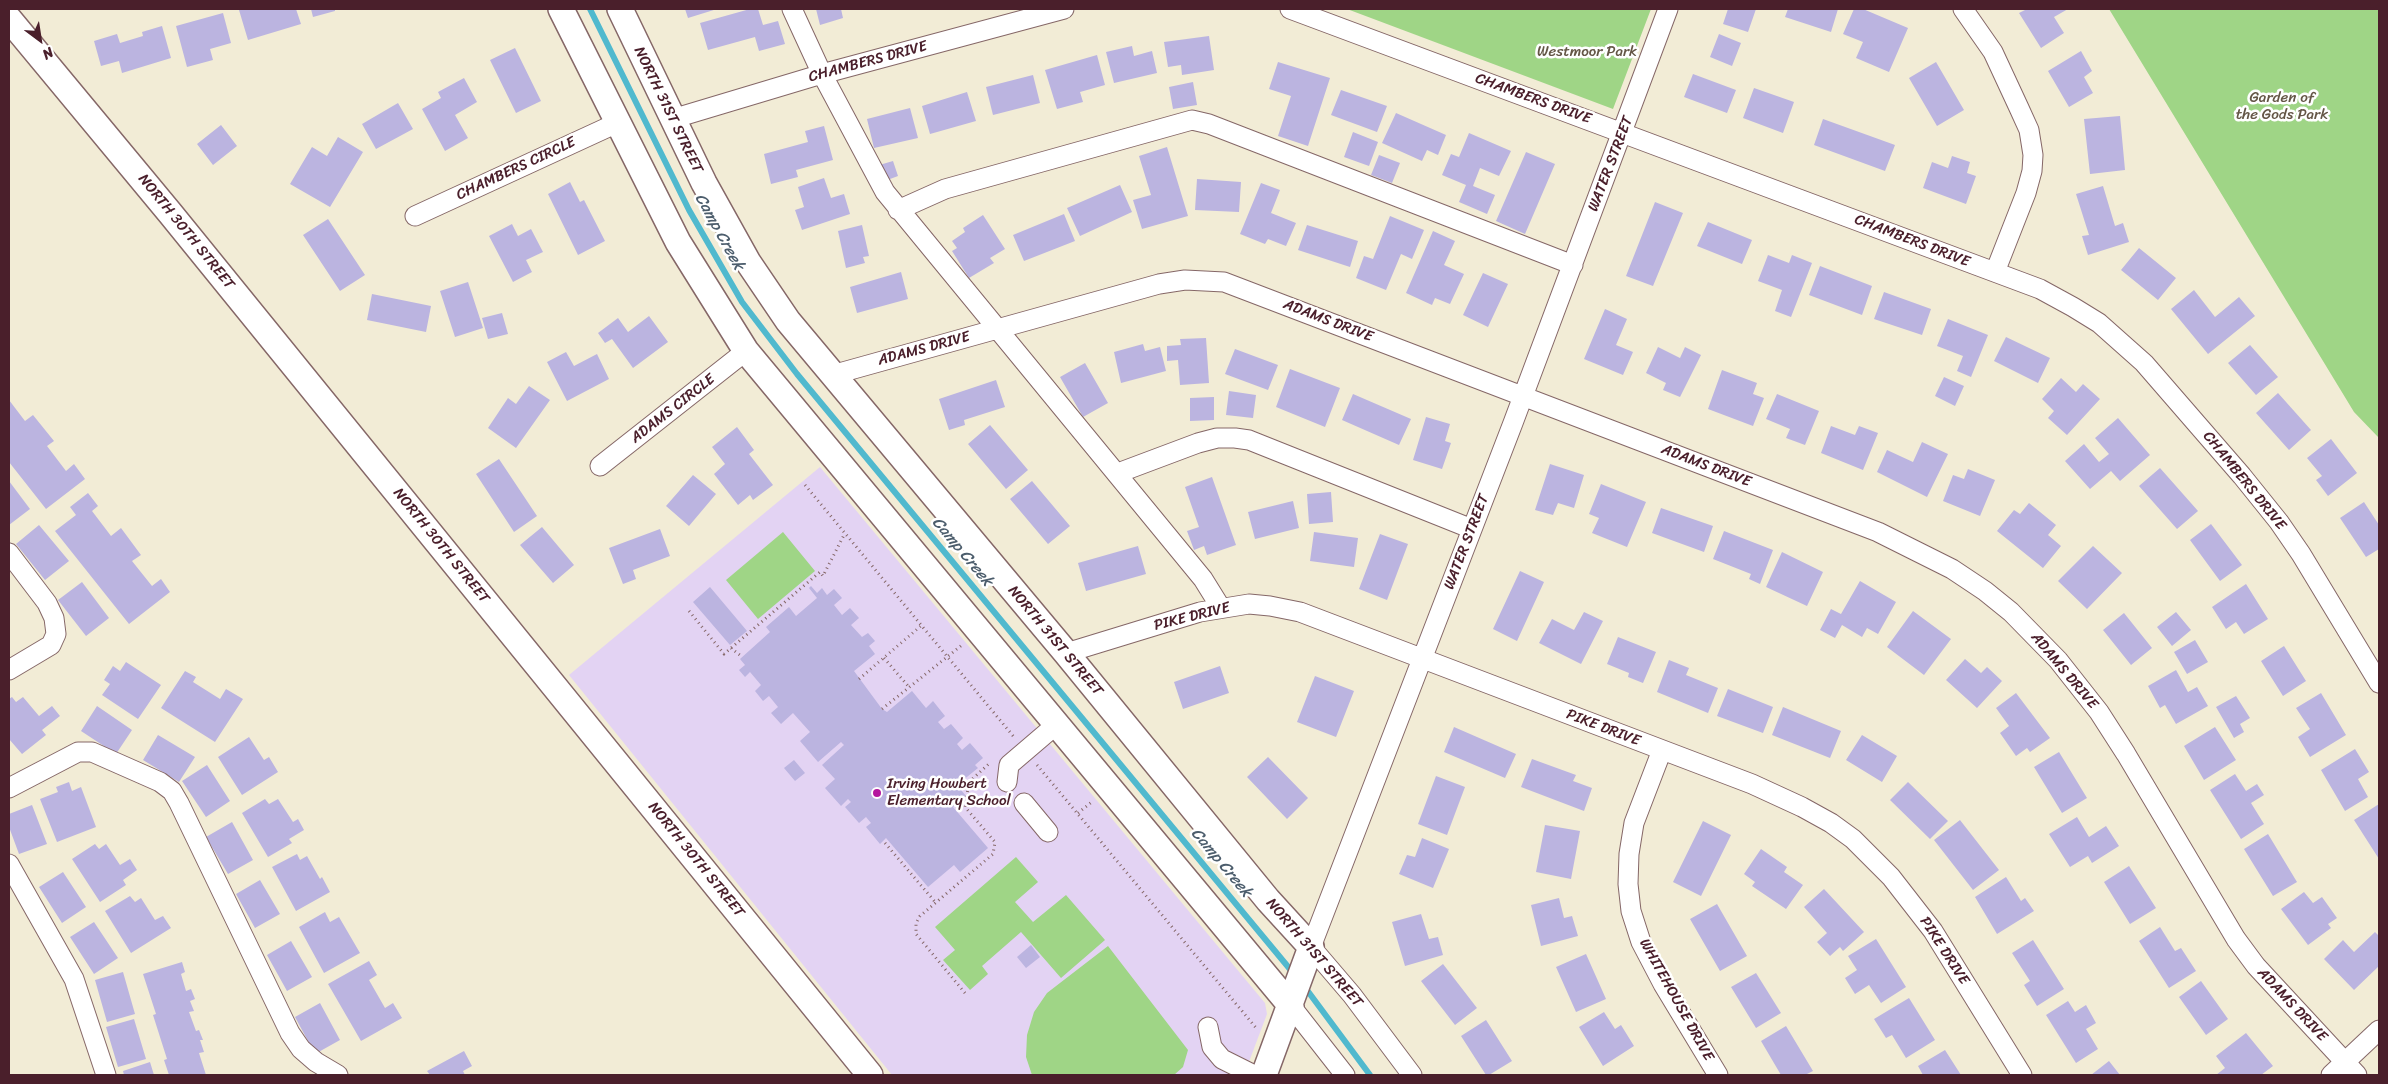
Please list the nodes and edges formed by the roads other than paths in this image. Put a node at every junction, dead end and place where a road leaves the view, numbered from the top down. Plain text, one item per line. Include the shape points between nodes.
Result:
1 (561, 9) edge
2 (620, 9) edge
3 (792, 9) edge
4 (1064, 9) edge
5 (1290, 9) edge
6 (1668, 9) edge
7 (1963, 9) edge
8 (9, 19) edge
9 (822, 74) junction
10 (672, 118) junction
11 (617, 122) junction
12 (1623, 132) junction
13 (898, 210) junction
14 (415, 216) dead end
15 (1572, 265) junction
16 (1995, 272) junction
17 (996, 329) junction
18 (746, 351) junction
19 (832, 375) junction
20 (1523, 395) junction
21 (600, 466) dead end
22 (1118, 473) junction
23 (1472, 529) junction
24 (9, 553) edge
25 (1221, 608) junction
26 (1066, 653) junction
27 (1422, 659) junction
28 (9, 670) edge
29 (2379, 683) edge
30 (1057, 724) junction
31 (1662, 750) junction
32 (1007, 782) dead end
33 (9, 788) edge
34 (1024, 803) dead end
35 (1048, 832) dead end
36 (9, 864) edge
37 (1311, 948) junction
38 (1290, 1006) junction
39 (1208, 1027) dead end
40 (2379, 1030) edge
41 (2344, 1071) edge
42 (106, 1075) edge
43 (338, 1075) edge
44 (870, 1075) edge
45 (1254, 1075) edge
46 (1264, 1075) edge
47 (1345, 1075) edge
48 (1412, 1075) edge
49 (1718, 1075) edge
50 (2022, 1075) edge

1 - 11 main road
2 - 10 main road, NORTH 31ST STREET
3 - 9 street
4 - 9 street, CHAMBERS DRIVE
5 - 12 street, CHAMBERS DRIVE
6 - 12 street, WATER STREET
7 - 16 street via 1993,52 2029,130 2033,155 2026,193
8 - 44 main road, NORTH 30TH STREET
9 - 10 street, CHAMBERS DRIVE
9 - 13 street via 876,179
10 - 19 main road, NORTH 31ST STREET via 748,262 788,321
11 - 14 street, CHAMBERS CIRCLE
11 - 18 main road via 678,242
12 - 15 street, WATER STREET
12 - 16 street, CHAMBERS DRIVE
13 - 15 street via 945,189 1192,120 1218,127
13 - 17 street
15 - 20 street, WATER STREET
16 - 29 street, CHAMBERS DRIVE via 2040,289 2073,307 2099,324 2144,363 2279,522
17 - 19 street, ADAMS DRIVE
17 - 20 street, ADAMS DRIVE via 1159,284 1185,280 1224,282
17 - 22 street
18 - 21 street, ADAMS CIRCLE
18 - 30 main road
19 - 26 main road, NORTH 31ST STREET
20 - 23 street, WATER STREET
20 - 41 street, ADAMS DRIVE via 1878,532 1952,569 2011,612 2058,660 2099,712 2236,940
22 - 23 street via 1217,438 1249,440
22 - 25 street via 1203,579
23 - 27 street, WATER STREET
24 - 28 street via 47,603 54,618 56,634 51,645
25 - 26 street, PIKE DRIVE
25 - 27 street, PIKE DRIVE via 1249,604 1300,612
26 - 37 main road, NORTH 31ST STREET
27 - 31 street, PIKE DRIVE
27 - 37 street, WATER STREET
30 - 32 street via 1009,765
30 - 38 main road
31 - 49 street, WHITEHOUSE DRIVE via 1634,822 1629,854 1631,910 1641,942 1663,984
31 - 50 street, PIKE DRIVE via 1794,803 1853,839 1891,877 1933,931
33 - 43 street via 78,752 92,752 160,782 172,791 290,1033 301,1049
34 - 35 street
36 - 42 street via 74,979
37 - 38 main road, WATER STREET
37 - 48 street, NORTH 31ST STREET via 1352,995
38 - 46 main road, WATER STREET
38 - 47 street
39 - 45 street via 1212,1047 1222,1059
40 - 41 street

